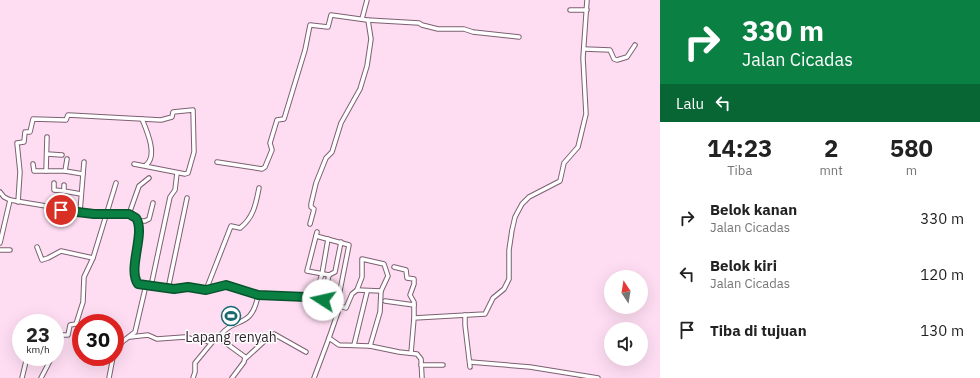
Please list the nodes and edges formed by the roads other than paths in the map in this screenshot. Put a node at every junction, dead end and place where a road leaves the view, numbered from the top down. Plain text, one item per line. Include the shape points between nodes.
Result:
1 (367, 0) edge
2 (587, 0) edge
3 (570, 10) dead end
4 (587, 10) junction
5 (362, 19) junction
6 (368, 20) junction
7 (520, 37) dead end
8 (635, 45) dead end
9 (584, 49) junction
10 (142, 119) junction
11 (47, 137) dead end
12 (46, 154) junction
13 (62, 155) dead end
14 (67, 159) dead end
15 (84, 162) dead end
16 (217, 162) dead end
17 (33, 164) dead end
18 (134, 164) dead end
19 (145, 166) junction
20 (46, 171) junction
21 (65, 171) junction
22 (176, 173) junction
23 (83, 174) junction
24 (149, 178) dead end
25 (54, 183) dead end
26 (116, 183) dead end
27 (64, 185) dead end
28 (259, 188) dead end
29 (64, 191) junction
30 (0, 192) edge
31 (81, 194) junction
32 (187, 198) dead end
33 (10, 200) junction
34 (18, 202) junction
35 (153, 202) dead end
36 (80, 212) junction
37 (129, 214) junction
38 (108, 215) junction
39 (138, 221) junction
40 (310, 224) dead end
41 (328, 239) junction
42 (340, 242) junction
43 (0, 243) edge
44 (37, 246) dead end
45 (0, 250) edge
46 (10, 250) dead end
47 (93, 258) junction
48 (394, 267) dead end
49 (322, 274) junction
50 (329, 275) junction
51 (146, 286) junction
52 (151, 286) junction
53 (168, 289) junction
54 (206, 290) junction
55 (357, 290) junction
56 (381, 291) junction
57 (367, 292) junction
58 (258, 295) junction
59 (314, 298) junction
60 (323, 300) junction
61 (385, 301) dead end
62 (414, 305) junction
63 (337, 306) junction
64 (465, 315) junction
65 (414, 318) junction
66 (64, 335) edge
67 (220, 336) junction
68 (130, 337) junction
69 (329, 338) junction
70 (124, 341) edge
71 (211, 343) junction
72 (354, 345) junction
73 (370, 346) junction
74 (306, 352) dead end
75 (411, 353) junction
76 (246, 358) junction
77 (470, 362) junction
78 (443, 365) dead end
79 (25, 366) edge
80 (47, 366) edge
81 (111, 366) edge
82 (421, 366) junction
83 (470, 367) dead end
84 (22, 378) edge
85 (41, 378) edge
86 (109, 378) edge
87 (193, 378) edge
88 (232, 378) edge
89 (314, 378) edge
90 (422, 378) edge
91 (598, 378) edge

1 - 5 street
2 - 4 street
3 - 4 street
4 - 9 street
5 - 6 street
5 - 16 street via 332,15 328,27 310,25 284,119 277,120 270,143 272,150 265,167 262,169
6 - 7 street via 419,23 438,29 464,29
6 - 40 street via 371,39 367,66 360,90 341,123 332,152 326,158 316,183
8 - 9 street via 627,58 616,60 610,50
9 - 64 street via 586,114 578,147 564,163 560,181 529,197 515,217 509,250 510,268 507,284 493,298 485,314
10 - 19 street via 152,156
10 - 22 street via 164,120 172,117 173,112 193,111 194,154 188,173
10 - 34 street via 69,115 66,120 33,119 30,132 25,132 24,142 17,143 20,172
11 - 12 street
12 - 13 street
12 - 20 street
14 - 21 street
15 - 23 street
17 - 20 street via 33,170
18 - 19 street
19 - 22 street
20 - 21 street
21 - 23 street
22 - 52 street
23 - 31 street
24 - 37 street via 139,186
25 - 29 street via 54,190
26 - 38 street
27 - 29 street
28 - 54 street via 256,205 246,223 240,228 231,226
29 - 31 street
30 - 33 street
31 - 36 street
32 - 53 street
33 - 34 street
33 - 43 street
34 - 36 street
35 - 39 street via 149,219
36 - 38 street
37 - 38 street
37 - 39 street
38 - 47 street
39 - 51 street via 136,280 138,284
41 - 42 street
41 - 49 street
41 - 49 street via 317,234 306,271
42 - 50 street via 336,272
42 - 63 street via 349,244 349,247
44 - 47 street via 42,260 61,251
45 - 46 street
47 - 66 street via 84,277 83,302 76,324 70,325 68,335
48 - 62 street via 406,270 407,278 414,279 410,295
49 - 50 street
49 - 59 street
50 - 60 street
51 - 52 street
51 - 68 street via 135,332
52 - 53 street
53 - 54 street via 188,287
54 - 58 street via 226,285
55 - 56 street via 363,273 363,259 383,263 388,276
55 - 57 street
55 - 63 street via 352,294 346,308
56 - 57 street
56 - 73 street via 380,312
57 - 72 street
58 - 59 street
58 - 67 street via 257,305 251,316
59 - 60 street
60 - 63 street
61 - 62 street
62 - 65 street
63 - 69 street via 337,317
64 - 65 street
64 - 77 street
65 - 75 street
67 - 71 street
67 - 76 street
68 - 70 street
68 - 71 street via 185,337 196,340 201,338
69 - 72 street via 339,345
69 - 89 street
71 - 87 street via 195,363
72 - 73 street
73 - 75 street
74 - 76 street via 277,334 272,334
75 - 82 street via 419,355
76 - 88 street
77 - 83 street
77 - 91 street via 530,367
78 - 82 street
79 - 84 street
80 - 85 street
81 - 86 street
82 - 90 street

